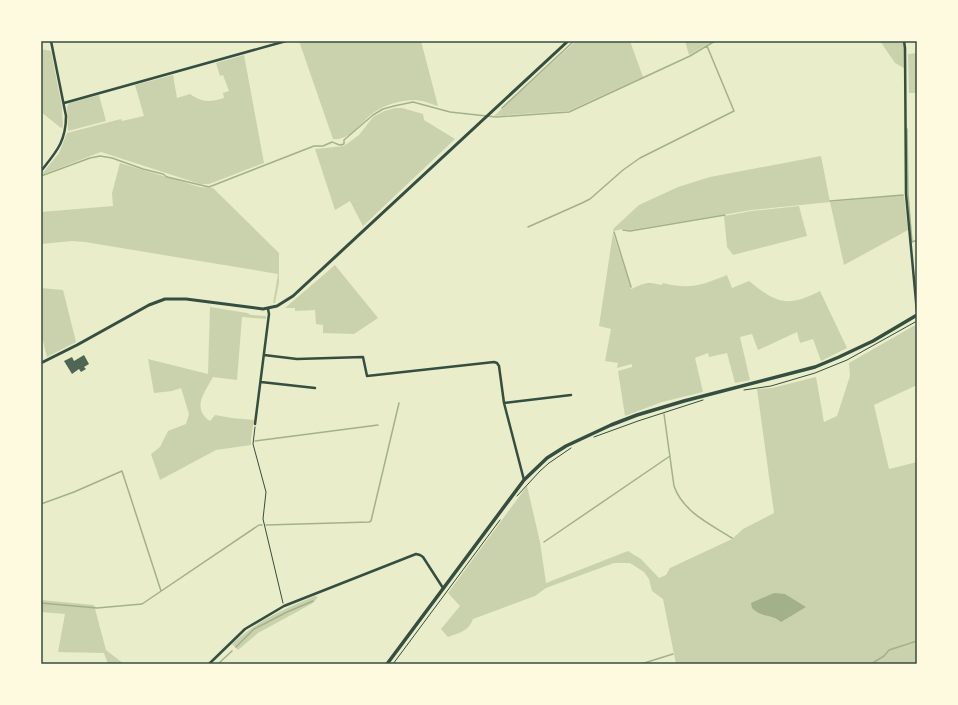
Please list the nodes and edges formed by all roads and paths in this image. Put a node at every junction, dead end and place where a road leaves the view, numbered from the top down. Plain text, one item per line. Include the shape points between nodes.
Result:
1 (51, 41) edge
2 (286, 41) edge
3 (568, 41) edge
4 (904, 41) edge
5 (64, 103) junction
6 (41, 171) edge
7 (268, 309) junction
8 (917, 312) edge
9 (917, 316) edge
10 (917, 321) edge
11 (264, 355) junction
12 (41, 363) edge
13 (261, 382) junction
14 (315, 388) dead end
15 (743, 390) dead end
16 (572, 395) dead end
17 (705, 400) dead end
18 (504, 403) junction
19 (255, 424) joint
20 (594, 437) dead end
21 (572, 448) dead end
22 (524, 480) junction
23 (516, 498) dead end
24 (502, 517) dead end
25 (443, 588) junction
26 (284, 606) junction
27 (209, 664) edge
28 (387, 664) edge
29 (393, 664) edge

1 - 5 street
2 - 5 street
3 - 7 street via 293,296
4 - 8 street via 906,194
5 - 6 street via 66,128 63,138 58,150
7 - 11 street
7 - 12 street via 186,299 165,299 144,307
9 - 22 main road via 872,341 815,367 684,400 611,425 547,458
10 - 15 path via 847,360 815,373 771,386
11 - 13 street
11 - 18 street via 297,359 363,358 367,376 494,362 499,366
13 - 14 street
13 - 19 street
16 - 18 street
17 - 20 path
18 - 22 street
19 - 26 path via 253,444 266,492 263,519
21 - 23 path via 540,471
22 - 25 main road
24 - 29 path
25 - 26 street via 423,557 416,554
25 - 28 main road
26 - 27 street via 245,629

